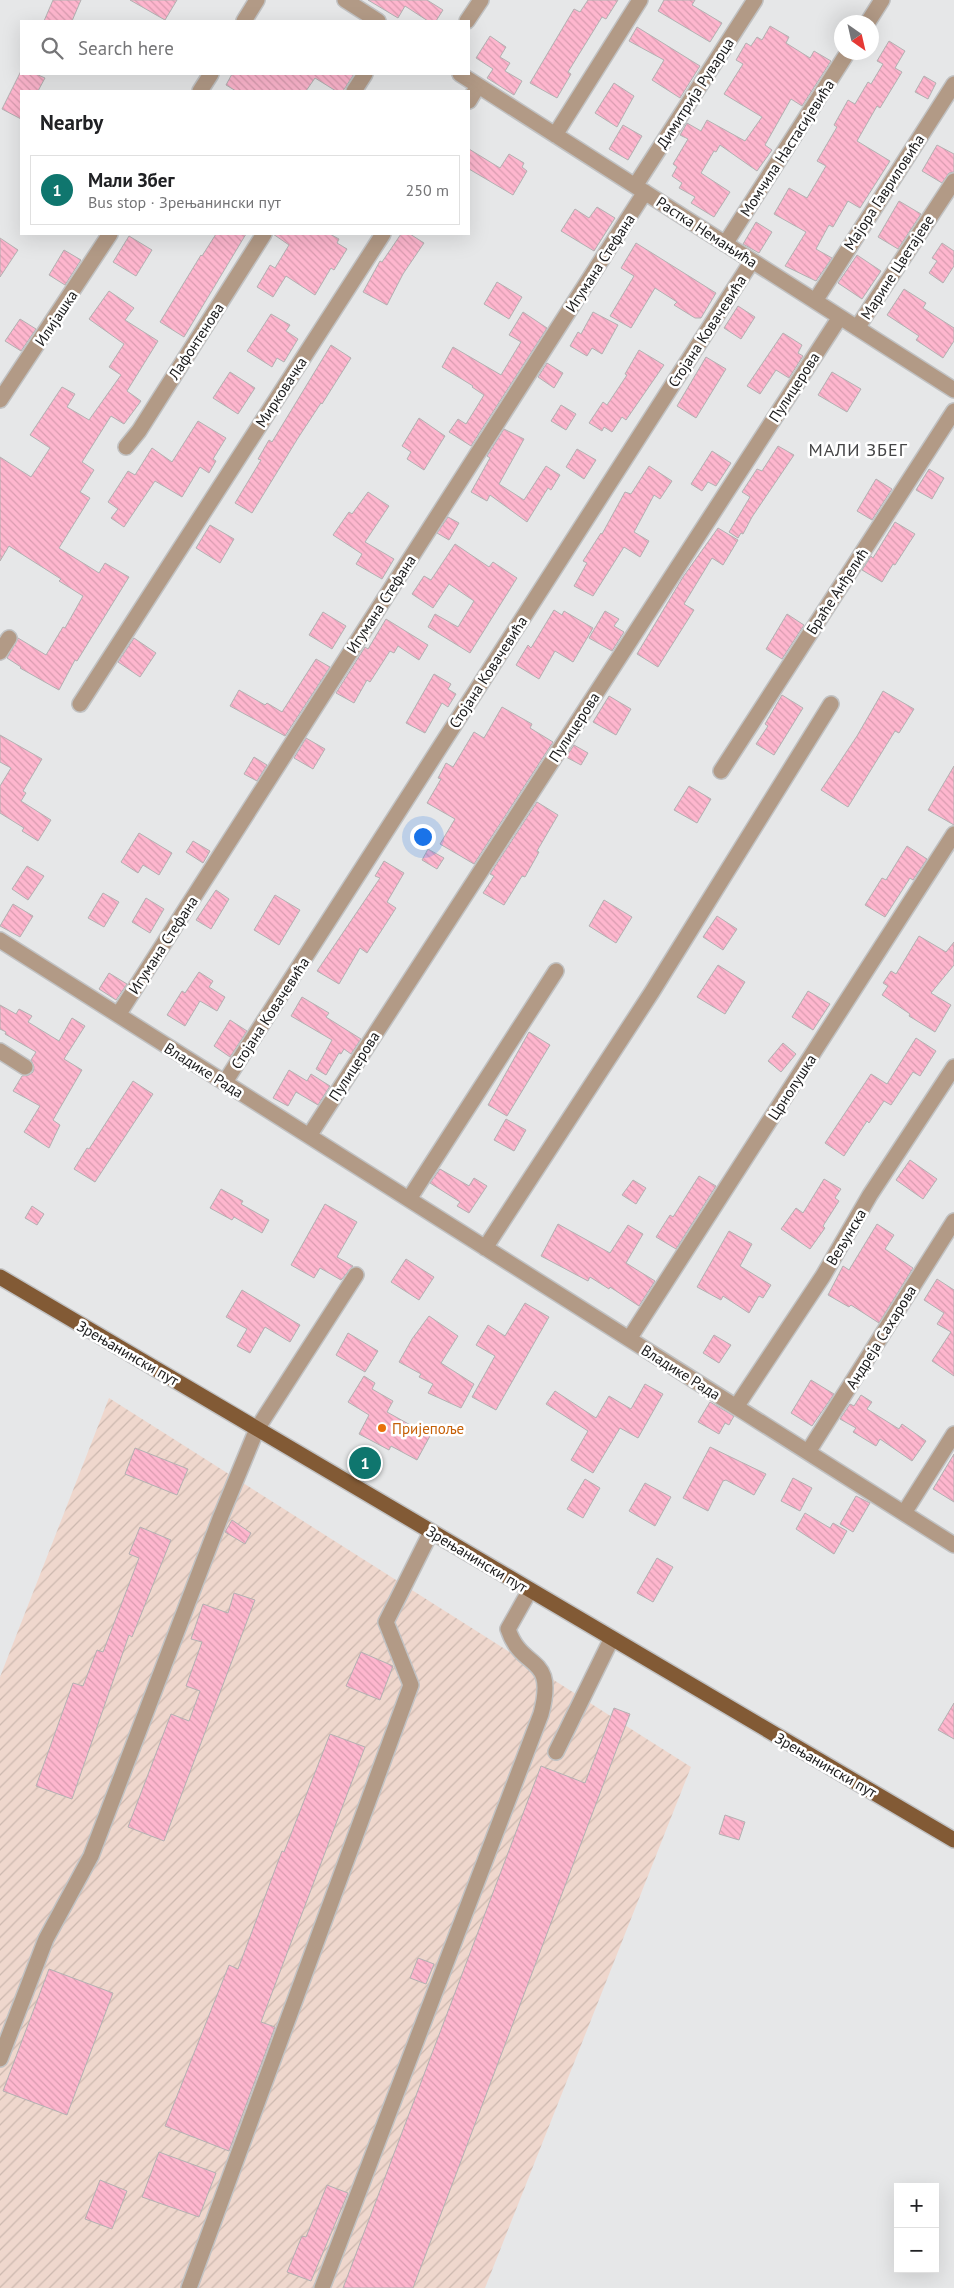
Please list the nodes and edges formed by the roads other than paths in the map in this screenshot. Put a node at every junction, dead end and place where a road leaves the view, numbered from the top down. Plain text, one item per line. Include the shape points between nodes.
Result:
1 (257, 0) edge
2 (344, 0) edge
3 (481, 0) edge
4 (640, 0) edge
5 (755, 0) edge
6 (882, 0) edge
7 (872, 15) edge
8 (245, 20) edge
9 (376, 20) edge
10 (468, 20) edge
11 (843, 60) edge
12 (210, 75) edge
13 (364, 75) edge
14 (462, 75) edge
15 (954, 84) edge
16 (478, 86) junction
17 (201, 90) edge
18 (355, 90) edge
19 (470, 99) edge
20 (555, 135) junction
21 (954, 180) edge
22 (640, 189) junction
23 (109, 235) edge
24 (263, 235) edge
25 (382, 235) edge
26 (726, 244) junction
27 (752, 261) junction
28 (815, 301) junction
29 (840, 317) junction
30 (857, 328) junction
31 (954, 390) edge
32 (0, 400) edge
33 (954, 411) edge
34 (126, 446) dead end
35 (9, 638) dead end
36 (0, 652) edge
37 (80, 704) dead end
38 (830, 704) dead end
39 (721, 771) dead end
40 (954, 834) edge
41 (0, 940) edge
42 (556, 971) dead end
43 (118, 1015) junction
44 (0, 1051) edge
45 (25, 1067) dead end
46 (954, 1067) edge
47 (225, 1082) junction
48 (308, 1136) junction
49 (409, 1199) junction
50 (954, 1222) edge
51 (485, 1248) junction
52 (356, 1275) dead end
53 (0, 1277) edge
54 (629, 1339) junction
55 (736, 1407) junction
56 (257, 1429) junction
57 (954, 1434) edge
58 (808, 1452) junction
59 (904, 1513) junction
60 (431, 1532) junction
61 (954, 1545) edge
62 (530, 1590) junction
63 (611, 1640) junction
64 (556, 1752) dead end
65 (954, 1840) edge
66 (0, 2060) edge
67 (189, 2288) edge
68 (322, 2288) edge

1 - 8 street
2 - 9 street
3 - 10 street
4 - 20 street
5 - 22 street, Димитрија Руварца
6 - 7 street
11 - 26 street, Момчила Настасијевића
12 - 17 street
13 - 18 street
14 - 16 street, Растка Немањића
15 - 28 street, Мајора Гавриловића
16 - 19 street
16 - 20 street, Растка Немањића
20 - 22 street, Растка Немањића
21 - 30 street, Марине Цветајеве
22 - 26 street, Растка Немањића
22 - 43 street, Игумана Стефана
23 - 32 street, Илијашка
24 - 34 street, Лафонтенова via 139,431
25 - 37 street, Мирковачка
26 - 27 street, Растка Немањића
27 - 28 street, Растка Немањића
27 - 47 street, Стојана Ковачевића
28 - 29 street, Растка Немањића
29 - 30 street, Растка Немањића
29 - 48 street, Пулицерова
30 - 31 street, Растка Немањића
33 - 39 street, Браће Анђелић
35 - 36 street
38 - 51 street via 652,992
40 - 54 street, Црнолушка
41 - 43 street, Владике Рада
42 - 49 street
43 - 47 street, Владике Рада
44 - 45 street
46 - 55 street, Вељунска via 870,1195 823,1276
47 - 48 street, Владике Рада
48 - 49 street, Владике Рада
49 - 51 street, Владике Рада
50 - 58 street, Андреја Сахарова
51 - 54 street, Владике Рада
52 - 56 street
53 - 56 main road, Зрењанински пут
54 - 55 street, Владике Рада
55 - 58 street, Владике Рада
56 - 60 main road, Зрењанински пут
56 - 66 street via 91,1856 46,1939
57 - 59 street
58 - 59 street, Владике Рада
59 - 61 street, Владике Рада
60 - 62 main road, Зрењанински пут
60 - 67 street via 386,1622 411,1685
62 - 63 main road, Зрењанински пут
62 - 68 street via 508,1629 513,1644 545,1676 546,1696 541,1714
63 - 64 street
63 - 65 main road, Зрењанински пут

